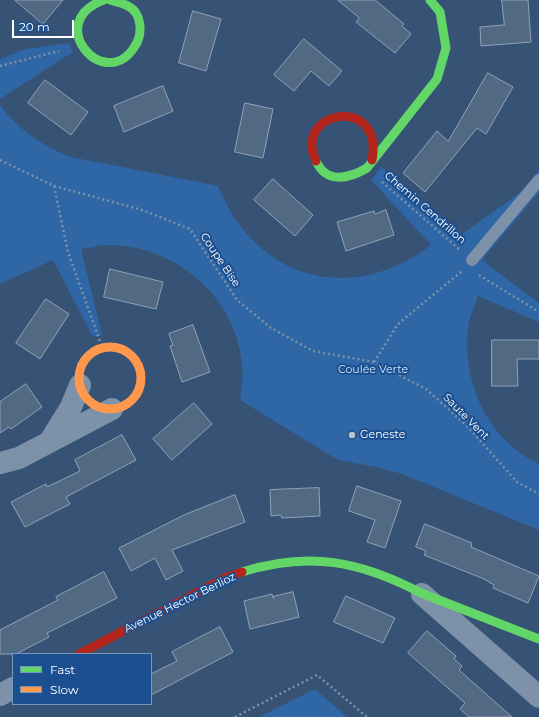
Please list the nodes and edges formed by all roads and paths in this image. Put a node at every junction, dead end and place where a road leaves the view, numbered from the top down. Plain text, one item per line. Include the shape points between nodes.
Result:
1 (104, 0) edge
2 (110, 0) edge
3 (430, 0) edge
4 (81, 46) junction
5 (0, 66) edge
6 (0, 160) edge
7 (372, 160) junction
8 (367, 168) junction
9 (539, 180) edge
10 (54, 186) junction
11 (469, 264) junction
12 (539, 312) edge
13 (102, 347) junction
14 (374, 362) junction
15 (80, 385) junction
16 (112, 409) junction
17 (50, 441) junction
18 (0, 463) edge
19 (539, 494) edge
20 (421, 594) junction
21 (539, 639) edge
22 (81, 653) edge
23 (12, 689) edge
24 (0, 695) edge
25 (539, 697) edge
26 (235, 717) edge
27 (368, 717) edge

1 - 4 street via 96,2 81,16 78,26
2 - 4 street via 126,5 139,21 141,31 134,51 126,58 106,63 87,54
3 - 7 street via 440,12 446,48 437,80
4 - 5 path
6 - 10 path, Coupe Bise
7 - 8 street
7 - 8 street via 375,150 370,130 354,118 333,117 316,130 311,150 314,160 328,176 349,179
8 - 11 path, Chemin Cendrillon
9 - 11 lane
10 - 13 path via 68,252
10 - 14 path, Coupe Bise via 142,210 190,229 237,300 271,328 313,351
11 - 12 path, Chemin Cendrillon
11 - 14 path via 398,324
13 - 15 street via 87,356 79,374
13 - 16 street via 115,346 125,350 139,364 142,374 138,394 123,407
14 - 19 path, Saute Vent via 426,389 468,427 518,482
15 - 16 street via 88,400 95,406
15 - 17 street via 71,408
16 - 17 street
17 - 18 street via 19,458
20 - 21 street, Avenue Hector Berlioz
20 - 22 street, Avenue Hector Berlioz via 404,584 358,566 308,560 268,564 227,577
20 - 25 street, Avenue Hector Berlioz
23 - 24 street
26 - 27 path via 317,675

